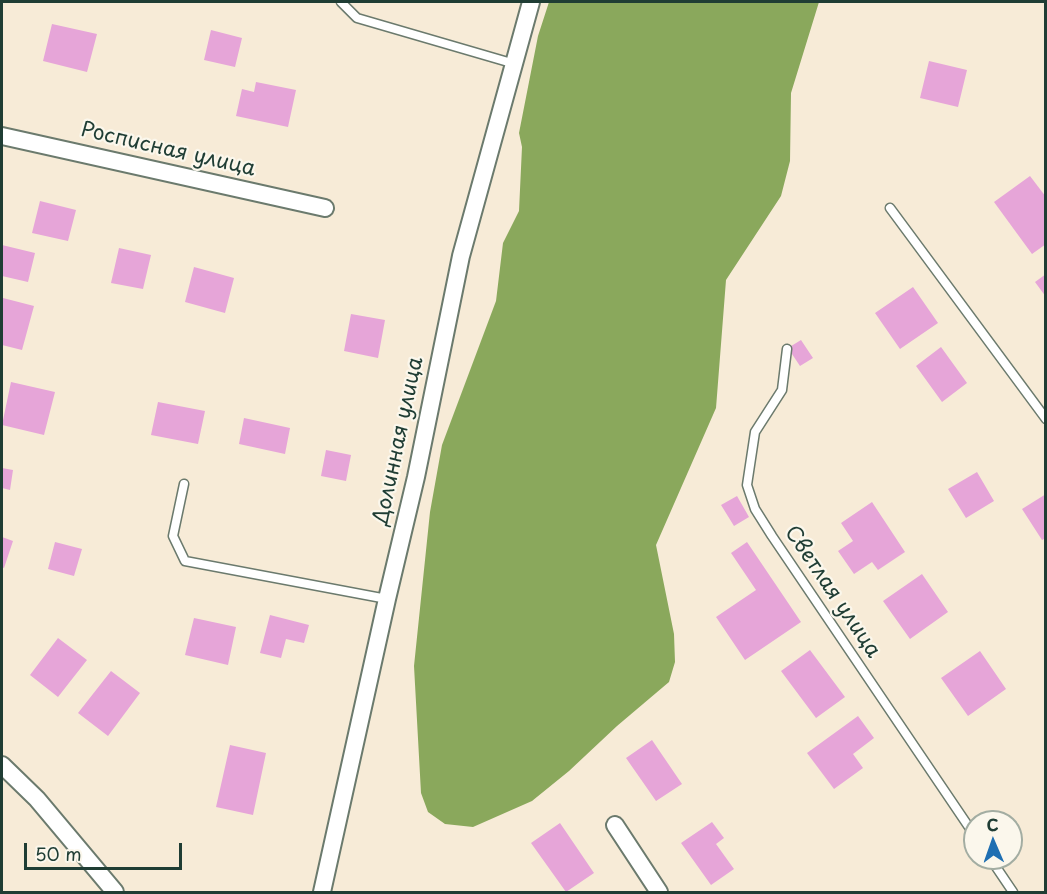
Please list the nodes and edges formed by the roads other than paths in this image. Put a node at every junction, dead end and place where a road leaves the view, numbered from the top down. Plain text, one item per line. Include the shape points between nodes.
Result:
1 (341, 2) edge
2 (531, 2) edge
3 (515, 64) junction
4 (2, 136) edge
5 (325, 208) dead end
6 (890, 208) dead end
7 (787, 349) dead end
8 (1046, 419) edge
9 (184, 484) dead end
10 (387, 599) junction
11 (2, 765) edge
12 (963, 818) edge
13 (615, 825) dead end
14 (998, 870) edge
15 (115, 892) edge
16 (322, 892) edge
17 (659, 892) edge
18 (1013, 892) edge

1 - 3 lane via 357,18
2 - 3 street, Долинная улица
3 - 10 street, Долинная улица via 461,256
4 - 5 street, Росписная улица
6 - 8 lane
7 - 12 lane, Светлая улица via 782,390 752,442 747,485 755,509
9 - 10 lane via 173,536 185,561
10 - 16 street, Долинная улица
11 - 15 street via 38,800
13 - 17 street
14 - 18 lane

